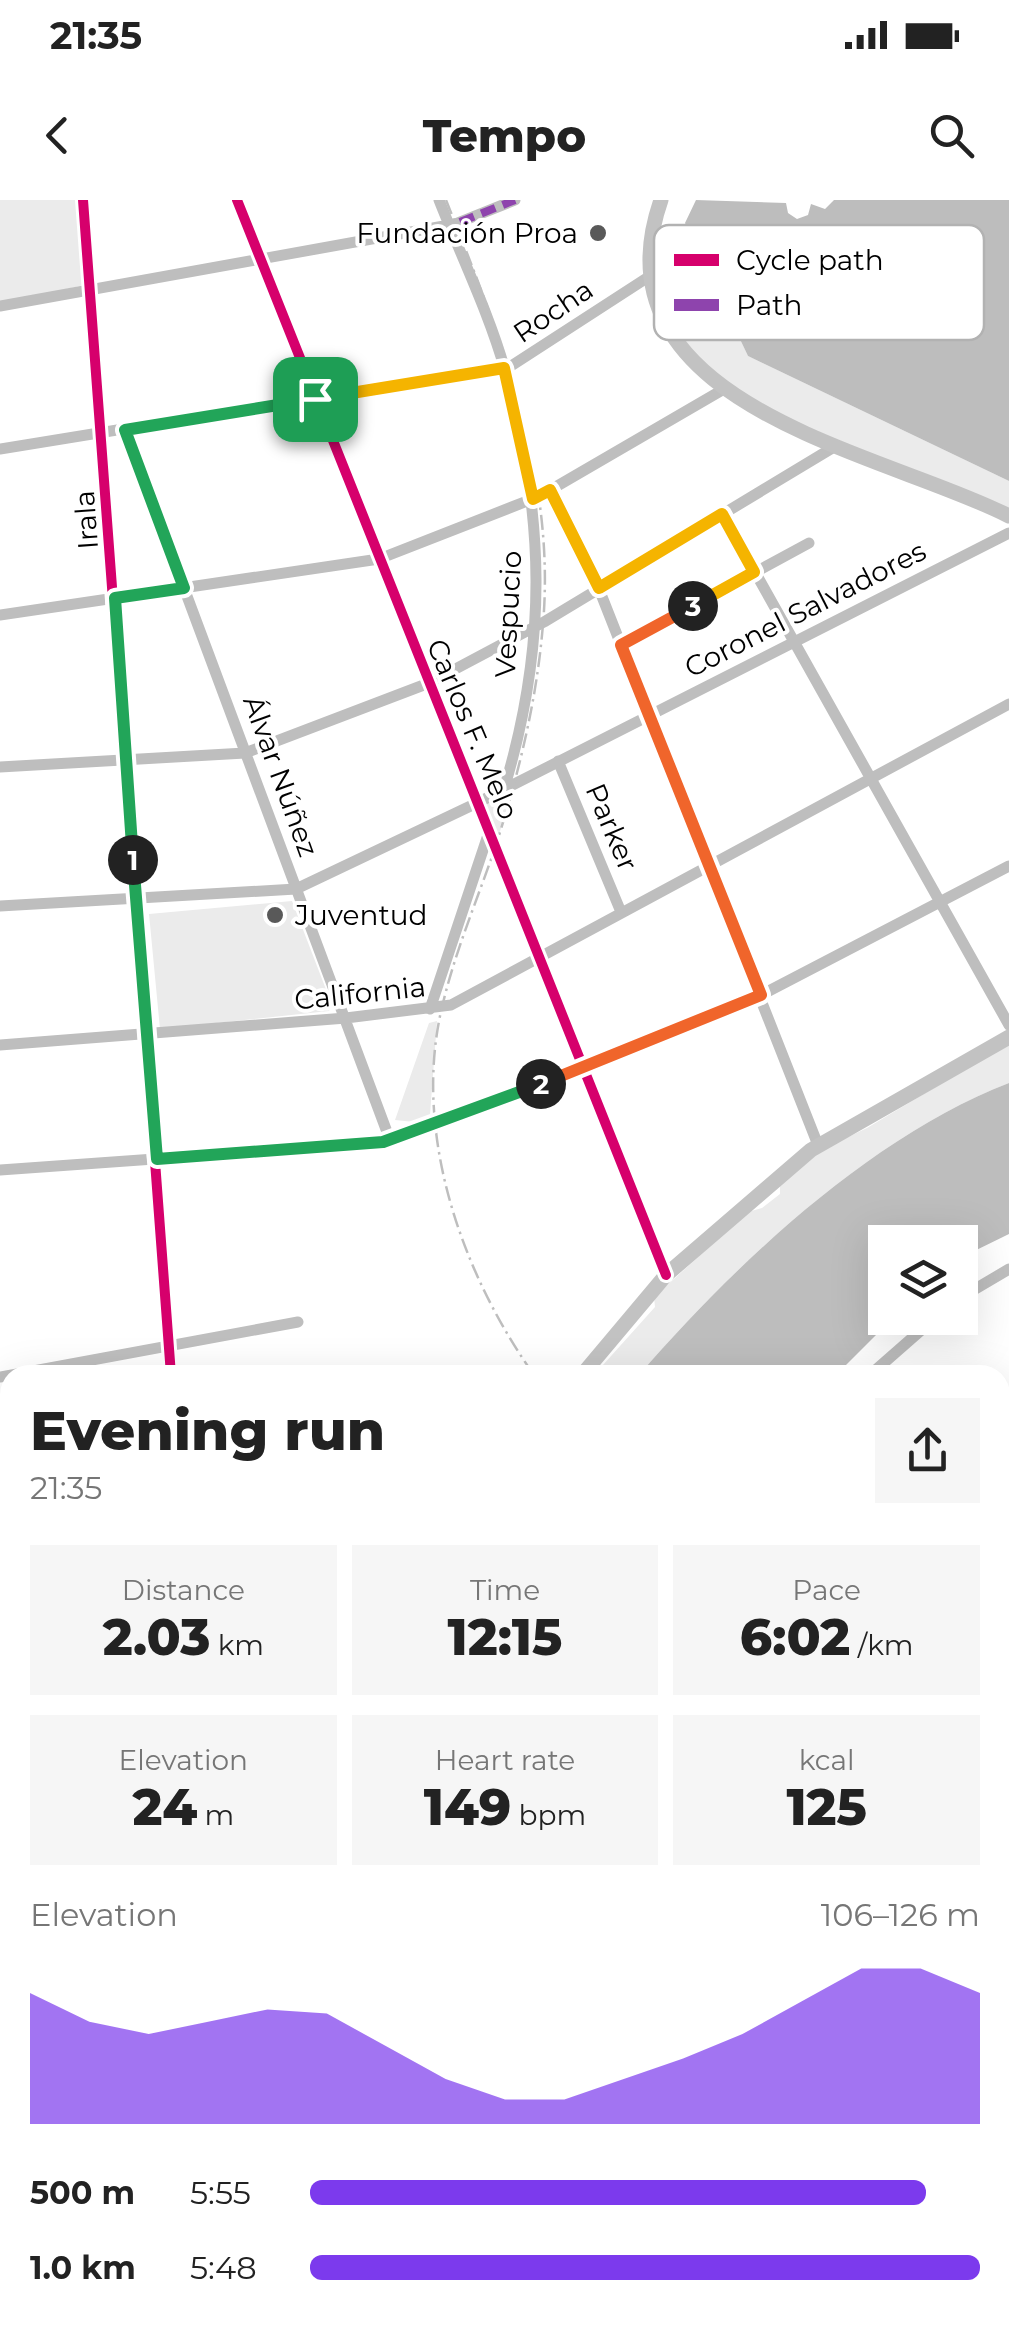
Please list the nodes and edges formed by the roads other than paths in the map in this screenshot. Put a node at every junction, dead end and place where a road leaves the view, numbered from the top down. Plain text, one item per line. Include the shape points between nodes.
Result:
1 (83, 200) edge
2 (237, 200) edge
3 (439, 200) edge
4 (515, 200) edge
5 (661, 200) edge
6 (455, 224) junction
7 (259, 258) junction
8 (653, 274) joint
9 (91, 289) junction
10 (0, 306) edge
11 (679, 340) edge
12 (504, 368) junction
13 (724, 389) junction
14 (315, 399) junction
15 (125, 430) junction
16 (102, 433) junction
17 (834, 447) junction
18 (0, 449) edge
19 (550, 490) junction
20 (533, 499) junction
21 (722, 514) junction
22 (1009, 516) edge
23 (1009, 532) edge
24 (809, 543) dead end
25 (379, 559) junction
26 (754, 572) junction
27 (184, 588) junction
28 (599, 588) junction
29 (115, 598) junction
30 (0, 615) edge
31 (538, 625) junction
32 (795, 643) junction
33 (621, 645) junction
34 (429, 683) junction
35 (1009, 704) edge
36 (650, 715) junction
37 (245, 752) junction
38 (558, 761) junction
39 (126, 762) junction
40 (0, 768) edge
41 (870, 779) junction
42 (504, 789) junction
43 (479, 802) junction
44 (490, 829) junction
45 (709, 865) junction
46 (1009, 866) edge
47 (296, 889) junction
48 (136, 900) junction
49 (939, 902) junction
50 (0, 906) edge
51 (621, 912) junction
52 (540, 956) junction
53 (761, 995) junction
54 (430, 1009) junction
55 (346, 1018) junction
56 (1009, 1025) edge
57 (147, 1034) junction
58 (1009, 1038) edge
59 (0, 1045) edge
60 (584, 1067) junction
61 (390, 1140) junction
62 (818, 1146) junction
63 (157, 1159) junction
64 (0, 1170) edge
65 (1009, 1269) edge
66 (666, 1276) junction
67 (978, 1287) edge
68 (298, 1322) dead end
69 (916, 1335) edge
70 (169, 1344) junction
71 (61, 1365) edge
72 (170, 1365) edge
73 (590, 1365) edge
74 (881, 1365) edge

1 - 9 street, Irala
2 - 7 street, Carlos F. Melo
3 - 6 street, Vespucio
4 - 6 street
5 - 8 main road via 653,226
6 - 7 street
6 - 12 street, Vespucio
7 - 9 street
7 - 14 street, Carlos F. Melo
8 - 12 street, Rocha
9 - 10 street
9 - 16 street, Irala
11 - 13 main road
12 - 14 street, Rocha
12 - 20 street, Vespucio
13 - 17 main road
13 - 19 street
14 - 15 street, Rocha
14 - 25 street, Carlos F. Melo
15 - 16 street, Rocha
15 - 27 street, Álvar Núñez
16 - 18 street, Rocha
16 - 29 street, Irala
17 - 21 street
17 - 22 main road
19 - 20 street
19 - 28 street
20 - 25 street
20 - 31 street, Vespucio
21 - 26 street
21 - 28 street
23 - 32 street, Coronel Salvadores
24 - 26 street
25 - 27 street
25 - 34 street, Carlos F. Melo
26 - 32 street
26 - 33 street
27 - 29 street
27 - 37 street, Álvar Núñez
28 - 31 street
28 - 33 street
29 - 30 street
29 - 39 street, Irala
31 - 34 street
31 - 42 street, Vespucio via 528,698
32 - 36 street, Coronel Salvadores
32 - 41 street
33 - 36 street
34 - 37 street
34 - 43 street, Carlos F. Melo
35 - 41 street, California
36 - 38 street, Coronel Salvadores
36 - 45 street
37 - 39 street
37 - 47 street, Álvar Núñez
38 - 42 street, Coronel Salvadores
38 - 51 street, Parker
39 - 40 street
39 - 48 street, Irala
41 - 45 street, California
41 - 49 street
42 - 43 street, Coronel Salvadores
43 - 44 street, Carlos F. Melo
43 - 47 street, Coronel Salvadores
44 - 52 street, Carlos F. Melo
44 - 54 street
45 - 51 street, California
45 - 53 street
46 - 49 street
47 - 48 street, Coronel Salvadores
47 - 55 street, Álvar Núñez
48 - 50 street, Coronel Salvadores
48 - 57 street, Irala
49 - 53 street
49 - 56 street
51 - 52 street, California
52 - 54 street, California via 459,1002
52 - 60 street, Carlos F. Melo
53 - 60 street
53 - 62 street
54 - 55 street, California
55 - 57 street, California
55 - 61 street, Álvar Núñez
57 - 59 street, California
57 - 63 street, Irala
58 - 62 main road
60 - 61 street
60 - 66 street, Carlos F. Melo
61 - 63 street
62 - 66 main road
63 - 64 street
63 - 70 street, Irala
65 - 67 street
66 - 73 main road
68 - 70 street
69 - 74 street
70 - 71 street
70 - 72 street, Irala

